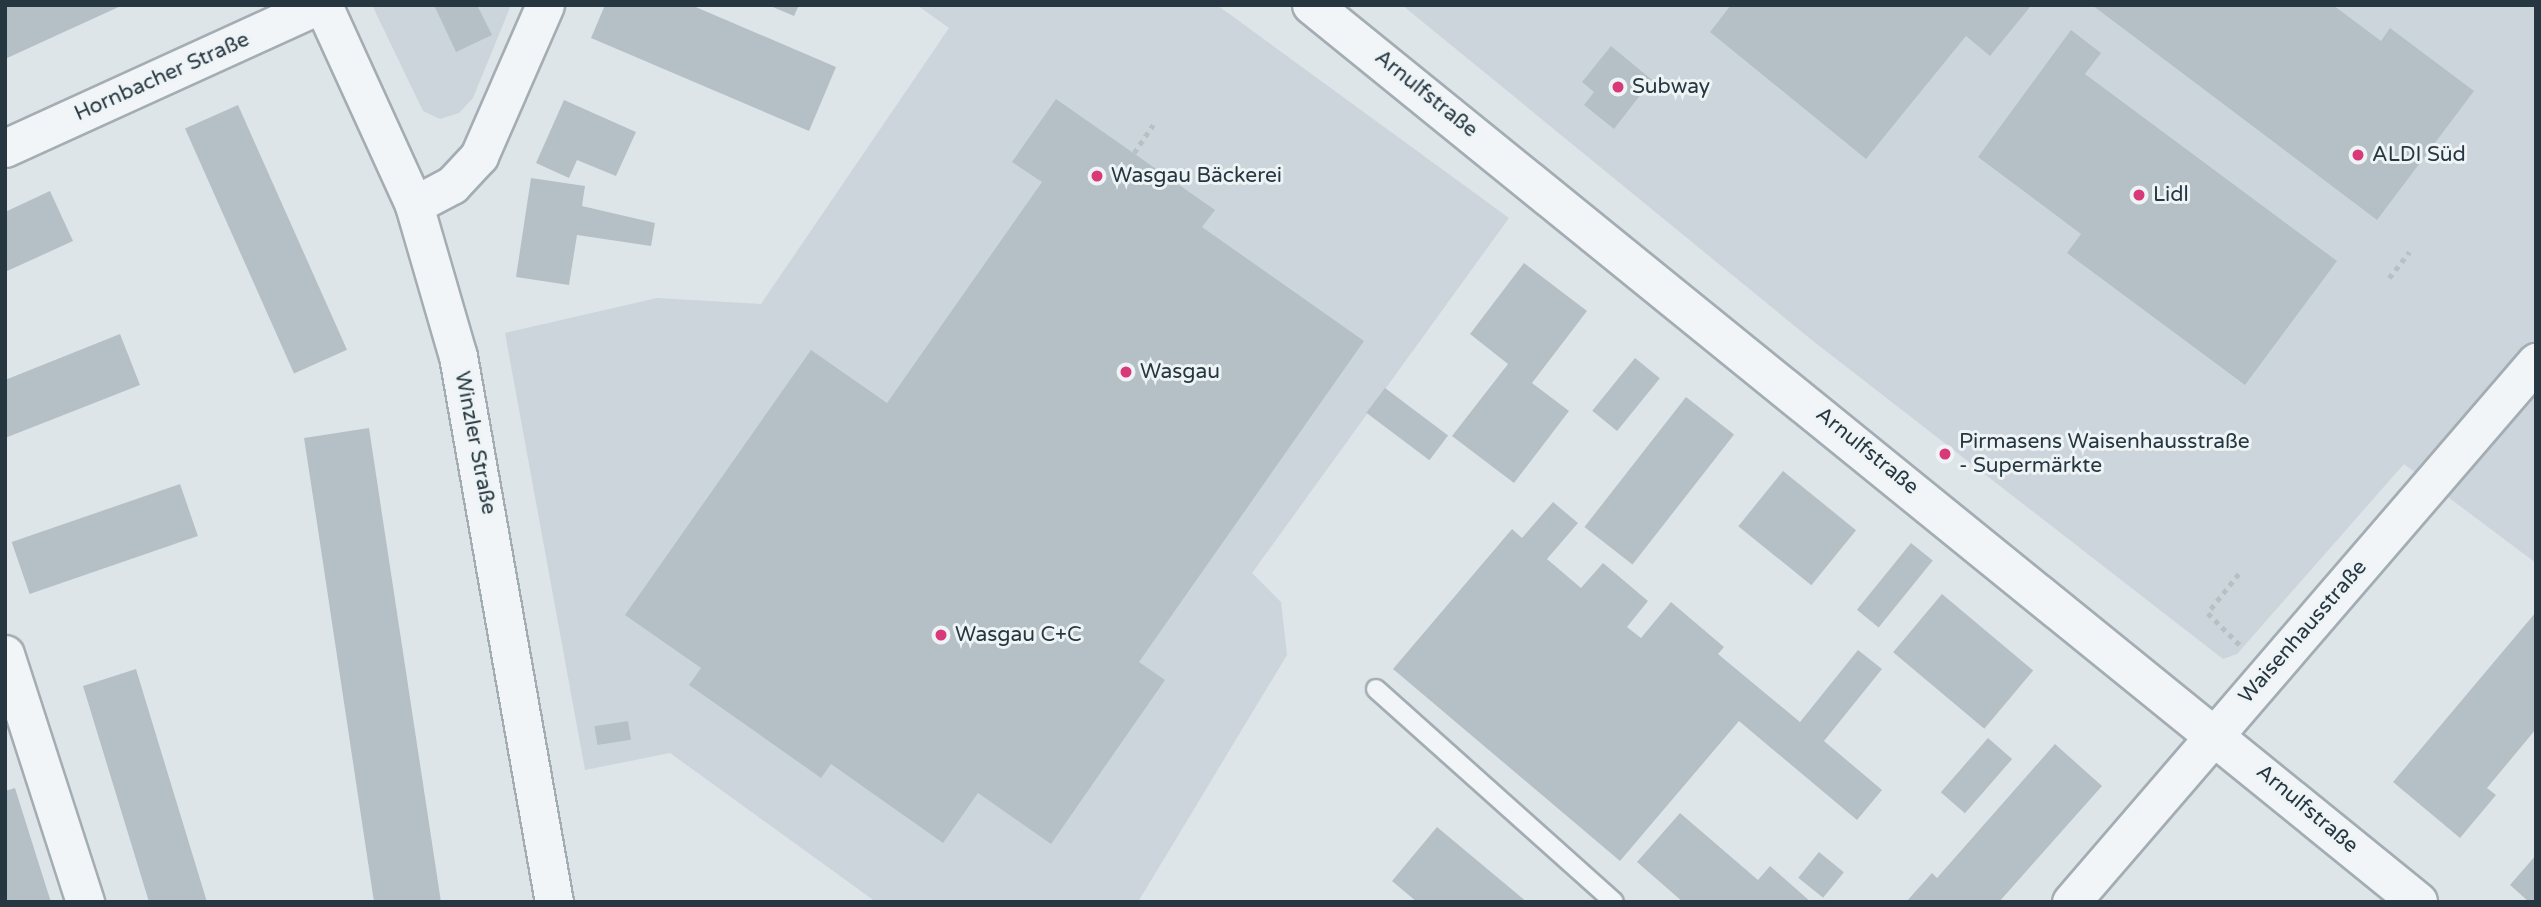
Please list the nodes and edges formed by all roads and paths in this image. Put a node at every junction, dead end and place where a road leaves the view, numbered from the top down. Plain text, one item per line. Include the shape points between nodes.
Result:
1 (321, 5) edge
2 (545, 5) edge
3 (1312, 5) edge
4 (1153, 125) dead end
5 (5, 148) edge
6 (1133, 153) dead end
7 (414, 205) junction
8 (2409, 252) dead end
9 (2389, 278) dead end
10 (2536, 362) edge
11 (2239, 574) dead end
12 (5, 654) edge
13 (2268, 673) junction
14 (1376, 689) dead end
15 (2214, 733) junction
16 (85, 902) edge
17 (554, 902) edge
18 (1614, 902) edge
19 (2071, 902) edge
20 (2418, 902) edge

1 - 5 street, Hornbacher Straße
1 - 7 street, Winzler Straße
2 - 7 street via 479,156 452,185
3 - 15 street, Arnulfstraße
4 - 6 path
7 - 17 street, Winzler Straße via 458,356 485,486
8 - 9 path
10 - 13 street, Waisenhausstraße
11 - 13 path via 2208,613
12 - 16 street
13 - 15 street, Waisenhausstraße
14 - 18 lane
15 - 19 street, Waisenhausstraße
15 - 20 street, Arnulfstraße

